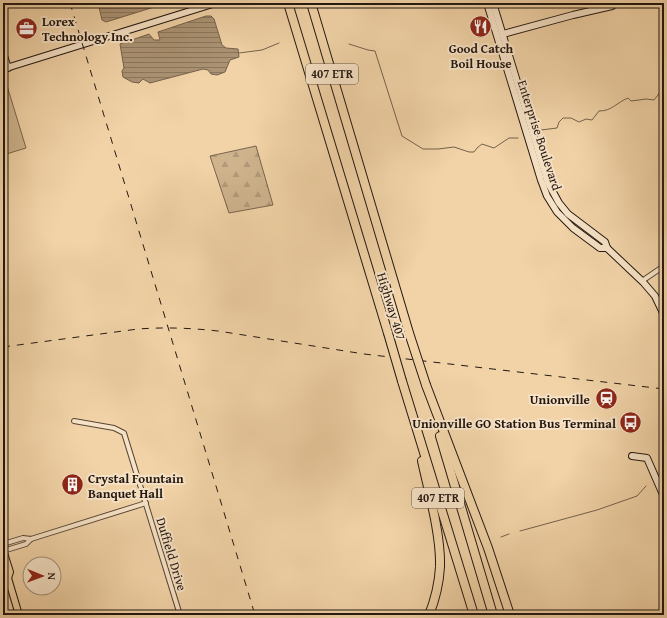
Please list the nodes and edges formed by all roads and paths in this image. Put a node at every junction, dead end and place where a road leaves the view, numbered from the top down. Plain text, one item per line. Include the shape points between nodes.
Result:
1 (216, 3) edge
2 (288, 3) edge
3 (311, 3) edge
4 (486, 3) edge
5 (493, 3) edge
6 (611, 5) edge
7 (500, 36) junction
8 (3, 53) edge
9 (5, 68) edge
10 (664, 266) edge
11 (642, 280) junction
12 (664, 314) edge
13 (402, 381) junction
14 (426, 385) junction
15 (74, 421) dead end
16 (632, 456) dead end
17 (664, 497) edge
18 (146, 503) junction
19 (31, 539) junction
20 (3, 544) edge
21 (3, 550) edge
22 (5, 576) edge
23 (19, 615) edge
24 (180, 615) edge
25 (429, 615) edge
26 (474, 615) edge
27 (493, 615) edge
28 (510, 615) edge

1 - 9 main road
2 - 13 highway, Highway 407 / 407 ETR, bridge
3 - 14 highway, Highway 407 / 407 ETR, bridge
4 - 7 main road, Enterprise Boulevard
5 - 7 main road, Enterprise Boulevard
6 - 7 main road
7 - 11 main road, Enterprise Boulevard via 548,183 559,204 605,242 606,248
8 - 9 main road
10 - 11 street
11 - 12 main road, Enterprise Boulevard via 655,296
13 - 25 highway via 437,532 440,567
13 - 26 highway, Highway 407 / 407 ETR
14 - 27 highway, Highway 407 / 407 ETR
14 - 28 highway via 488,548
15 - 18 street, Duffield Drive via 114,428 124,433
16 - 17 main road via 647,458
18 - 19 street
18 - 24 street, Duffield Drive
19 - 20 street via 23,538
19 - 21 street via 26,544
21 - 22 main road via 10,572
22 - 23 main road

